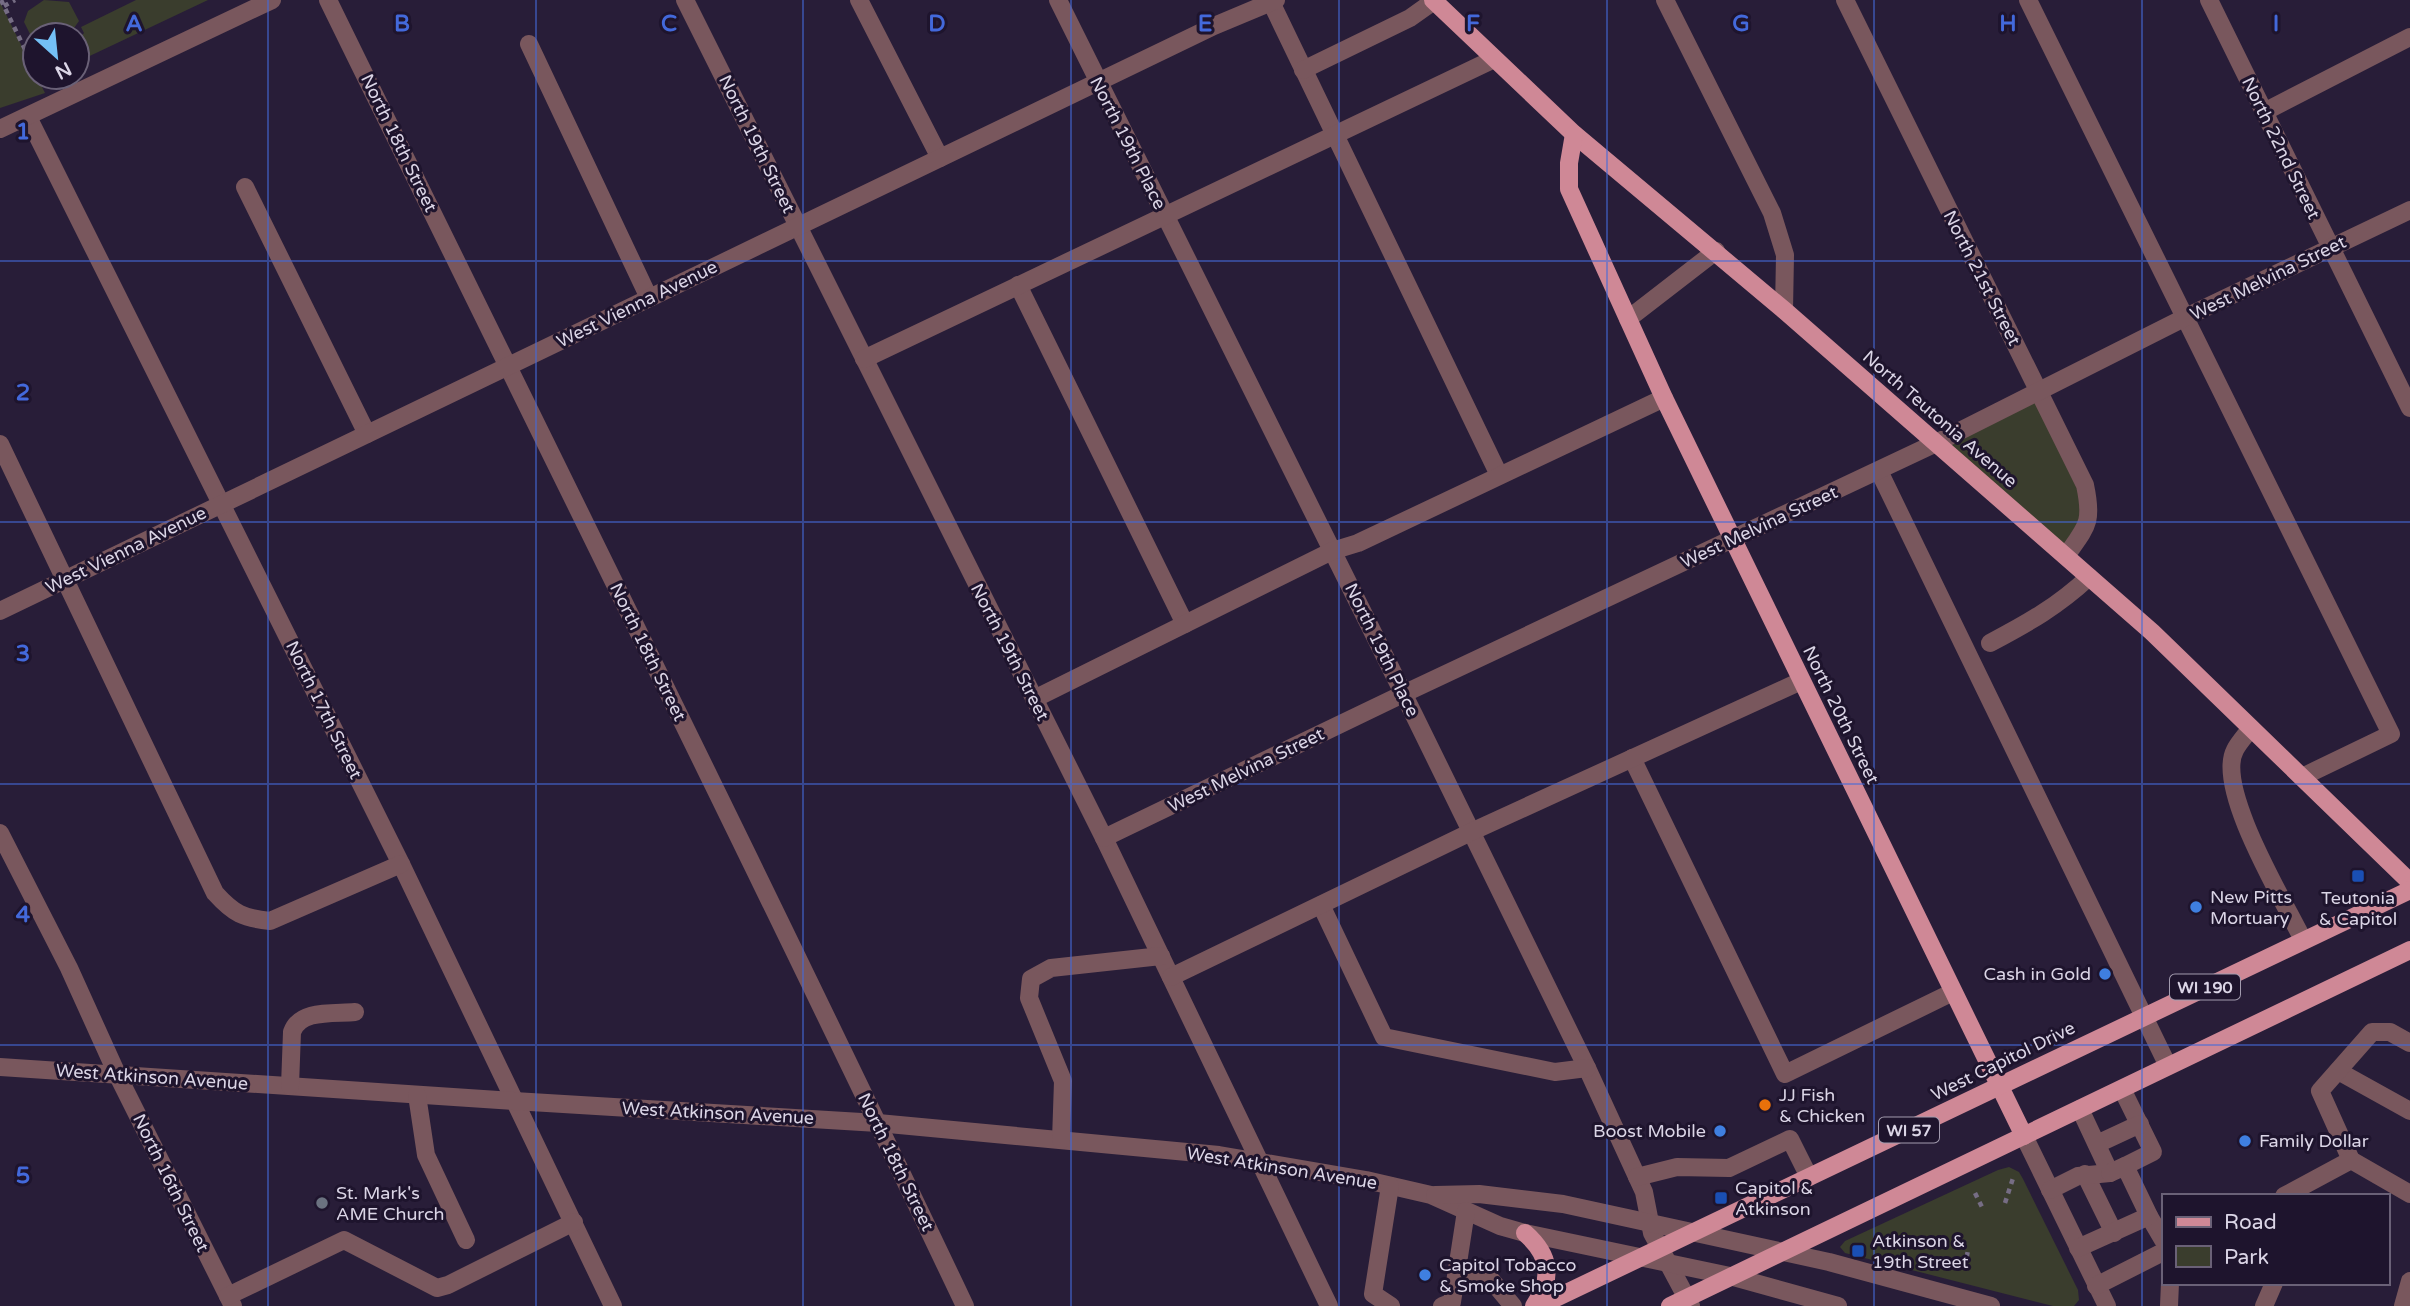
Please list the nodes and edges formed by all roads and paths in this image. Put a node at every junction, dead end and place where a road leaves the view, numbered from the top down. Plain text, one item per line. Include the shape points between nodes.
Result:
1 (15, 0) edge
2 (272, 0) edge
3 (328, 0) edge
4 (685, 0) edge
5 (859, 0) edge
6 (1058, 0) edge
7 (1434, 0) edge
8 (1665, 0) edge
9 (1844, 0) edge
10 (2028, 0) edge
11 (2208, 0) edge
12 (1273, 1) edge
13 (2, 3) edge
14 (2410, 37) edge
15 (21, 42) edge
16 (528, 44) dead end
17 (1494, 59) junction
18 (1303, 70) junction
19 (1098, 82) junction
20 (2264, 112) junction
21 (28, 117) junction
22 (0, 129) edge
23 (1574, 134) junction
24 (1333, 135) junction
25 (940, 158) junction
26 (245, 187) dead end
27 (2410, 210) edge
28 (1164, 215) junction
29 (797, 228) junction
30 (2330, 248) junction
31 (1716, 251) junction
32 (1018, 285) junction
33 (649, 298) junction
34 (1784, 310) junction
35 (2186, 317) junction
36 (1628, 319) junction
37 (864, 359) junction
38 (509, 366) junction
39 (2038, 390) junction
40 (1664, 398) junction
41 (2408, 399) edge
42 (367, 434) junction
43 (1936, 443) junction
44 (0, 444) edge
45 (1879, 471) junction
46 (1499, 475) junction
47 (222, 504) junction
48 (1733, 539) junction
49 (1332, 551) junction
50 (2066, 556) junction
51 (2089, 577) junction
52 (65, 580) junction
53 (0, 611) edge
54 (1185, 624) junction
55 (1990, 643) dead end
56 (1801, 681) junction
57 (1404, 694) junction
58 (1034, 699) junction
59 (2251, 728) junction
60 (1632, 758) junction
61 (2302, 777) junction
62 (1471, 832) junction
63 (0, 833) edge
64 (1104, 838) junction
65 (401, 863) junction
66 (2410, 882) edge
67 (2410, 890) edge
68 (1321, 905) junction
69 (2303, 940) junction
70 (2410, 950) edge
71 (1161, 956) junction
72 (1171, 977) junction
73 (1953, 992) junction
74 (355, 1012) dead end
75 (2145, 1017) junction
76 (2410, 1043) edge
77 (2168, 1066) junction
78 (0, 1067) edge
79 (1587, 1068) junction
80 (2338, 1071) junction
81 (117, 1074) junction
82 (290, 1086) junction
83 (2000, 1087) junction
84 (2122, 1089) junction
85 (417, 1095) junction
86 (514, 1101) junction
87 (2080, 1108) junction
88 (2410, 1111) edge
89 (878, 1123) junction
90 (2140, 1124) junction
91 (2024, 1136) junction
92 (1061, 1140) junction
93 (2096, 1144) junction
94 (2351, 1160) junction
95 (1260, 1161) junction
96 (2118, 1169) junction
97 (2085, 1174) junction
98 (2014, 1175) dead end
99 (1637, 1177) junction
100 (1808, 1177) junction
101 (1390, 1186) junction
102 (2050, 1190) junction
103 (2306, 1190) edge
104 (1975, 1193) dead end
105 (2410, 1194) edge
106 (1431, 1195) junction
107 (2005, 1203) dead end
108 (1983, 1209) dead end
109 (1466, 1212) junction
110 (2150, 1216) junction
111 (573, 1222) junction
112 (1650, 1223) junction
113 (1694, 1232) junction
114 (1525, 1233) junction
115 (2114, 1233) junction
116 (466, 1240) dead end
117 (2162, 1240) edge
118 (2078, 1248) junction
119 (1968, 1250) dead end
120 (1782, 1251) junction
121 (1662, 1255) junction
122 (1641, 1257) junction
123 (1965, 1267) dead end
124 (1457, 1269) junction
125 (1730, 1276) junction
126 (2410, 1281) edge
127 (2170, 1285) edge
128 (2273, 1285) edge
129 (2096, 1286) junction
130 (230, 1301) edge
131 (1682, 1303) edge
132 (613, 1306) edge
133 (965, 1306) edge
134 (1329, 1306) edge
135 (1391, 1306) edge
136 (1442, 1306) edge
137 (1513, 1306) edge
138 (1537, 1306) edge
139 (1838, 1306) edge
140 (1991, 1306) edge
141 (2107, 1306) edge
142 (2169, 1306) edge
143 (2264, 1306) edge
144 (2403, 1306) edge

1 - 13 path
2 - 21 street
3 - 38 street, North 18th Street
4 - 29 street, North 19th Street
5 - 25 street
6 - 19 street, North 19th Place
7 - 17 main road, North Teutonia Avenue
7 - 18 street via 1410,18
8 - 34 street via 1772,213 1785,255
9 - 39 street, North 21st Street
10 - 35 street
11 - 20 street, North 22nd Street
12 - 18 street
12 - 19 street, West Vienna Avenue
13 - 15 path
14 - 20 street
16 - 33 street
17 - 23 main road, North Teutonia Avenue
17 - 24 street
18 - 24 street
19 - 25 street, West Vienna Avenue
19 - 28 street, North 19th Place
20 - 30 street, North 22nd Street
21 - 22 street
21 - 47 street, North 17th Street
23 - 31 main road, North Teutonia Avenue
23 - 36 main road, North 20th Street via 1569,190
24 - 28 street
24 - 46 street
25 - 29 street, West Vienna Avenue
26 - 42 street
27 - 30 street, West Melvina Street
28 - 32 street
28 - 49 street, North 19th Place
29 - 33 street, West Vienna Avenue
29 - 37 street, North 19th Street
30 - 35 street, West Melvina Street
30 - 41 street, North 22nd Street
31 - 34 main road, North Teutonia Avenue
31 - 36 street
32 - 37 street
32 - 54 street
33 - 38 street, West Vienna Avenue
34 - 43 main road, North Teutonia Avenue
35 - 39 street, West Melvina Street
35 - 61 street via 2391,734
36 - 40 main road, North 20th Street
37 - 58 street, North 19th Street
38 - 42 street, West Vienna Avenue
38 - 89 street, North 18th Street
39 - 43 street, West Melvina Street
39 - 50 street, North 21st Street via 2085,485 2089,505 2087,527
40 - 46 street
40 - 48 main road, North 20th Street
42 - 47 street, West Vienna Avenue
43 - 45 street, West Melvina Street
43 - 50 main road, North Teutonia Avenue
44 - 52 street
45 - 48 street, West Melvina Street
45 - 75 street
46 - 49 street
47 - 52 street, West Vienna Avenue
47 - 65 street, North 17th Street
48 - 56 main road, North 20th Street
48 - 57 street, West Melvina Street
49 - 54 street
49 - 57 street, North 19th Place
50 - 51 main road, North Teutonia Avenue
51 - 55 street via 2034,620
51 - 59 main road, North Teutonia Avenue
52 - 53 street, West Vienna Avenue
52 - 65 street via 215,893 225,904 247,919 270,921
54 - 58 street
56 - 60 street
56 - 73 main road, North 20th Street
57 - 62 street, North 19th Place
57 - 64 street, West Melvina Street
58 - 64 street, North 19th Street
59 - 61 main road, North Teutonia Avenue
59 - 69 street via 2234,751 2230,775 2240,812
60 - 62 street
60 - 73 street via 1785,1074
61 - 66 main road, North Teutonia Avenue
62 - 68 street
62 - 79 street, North 19th Place
63 - 81 street, North 16th Street
64 - 71 street, North 19th Street
65 - 86 street, North 17th Street
67 - 69 main road, West Capitol Drive / WI 190
68 - 72 street
68 - 79 street via 1384,1037 1555,1072
69 - 75 main road, West Capitol Drive / WI 190
70 - 77 main road
71 - 72 street, North 19th Street
71 - 92 street via 1051,968 1031,979 1029,998 1063,1081
72 - 95 street, North 19th Street
73 - 83 main road, North 20th Street
74 - 82 street via 308,1016 295,1025
75 - 77 street
75 - 83 main road, West Capitol Drive / WI 190
76 - 80 street via 2390,1032 2372,1031
77 - 84 main road
78 - 81 street, West Atkinson Avenue
79 - 99 street, North 19th Place
80 - 88 street
80 - 94 street via 2320,1091
81 - 82 street, West Atkinson Avenue
81 - 130 street, North 16th Street
82 - 85 street, West Atkinson Avenue
83 - 91 main road, North 20th Street
83 - 100 main road, West Capitol Drive / WI 57
84 - 87 main road
84 - 90 street
85 - 86 street, West Atkinson Avenue
85 - 116 street via 426,1155
86 - 89 street, West Atkinson Avenue
86 - 111 street, North 17th Street
87 - 91 main road
87 - 93 street
89 - 92 street, West Atkinson Avenue
89 - 133 street, North 18th Street
90 - 93 street
90 - 96 street via 2153,1152
91 - 102 street, North 20th Street
91 - 120 main road
92 - 95 street, West Atkinson Avenue
93 - 96 street
94 - 103 street
94 - 105 street
95 - 101 street, West Atkinson Avenue
95 - 134 street, North 19th Street
96 - 97 street
96 - 110 street
97 - 102 street
97 - 115 street
98 - 107 path
99 - 100 street via 1677,1167 1729,1168 1790,1139
99 - 112 street, North 19th Place
100 - 113 main road, West Capitol Drive / WI 57
101 - 106 street, West Atkinson Avenue
101 - 135 street via 1373,1294
102 - 118 street, North 20th Street
104 - 108 path
106 - 109 street, West Atkinson Avenue
106 - 112 street, West Atkinson Avenue via 1503,1196
109 - 114 street, West Atkinson Avenue
109 - 124 street
110 - 115 street
110 - 117 street
111 - 130 street via 437,1288 344,1240
111 - 132 street, North 17th Street
112 - 113 street, West Atkinson Avenue
112 - 121 street, North 19th Place
113 - 120 street, West Atkinson Avenue
113 - 121 main road, West Capitol Drive / WI 57
114 - 122 street, West Atkinson Avenue
114 - 138 main road via 1541,1250 1547,1267
115 - 118 street
117 - 129 street
118 - 129 street, North 20th Street
119 - 123 path
120 - 125 main road
120 - 140 street, West Atkinson Avenue
121 - 122 main road, West Capitol Drive / WI 57
121 - 125 street
121 - 131 street, North 19th Place
122 - 138 main road, West Capitol Drive / WI 57
124 - 136 street via 1452,1301
124 - 137 street via 1487,1275
125 - 131 main road
125 - 139 street
126 - 144 street
127 - 142 street
128 - 143 street
129 - 141 street, North 20th Street

